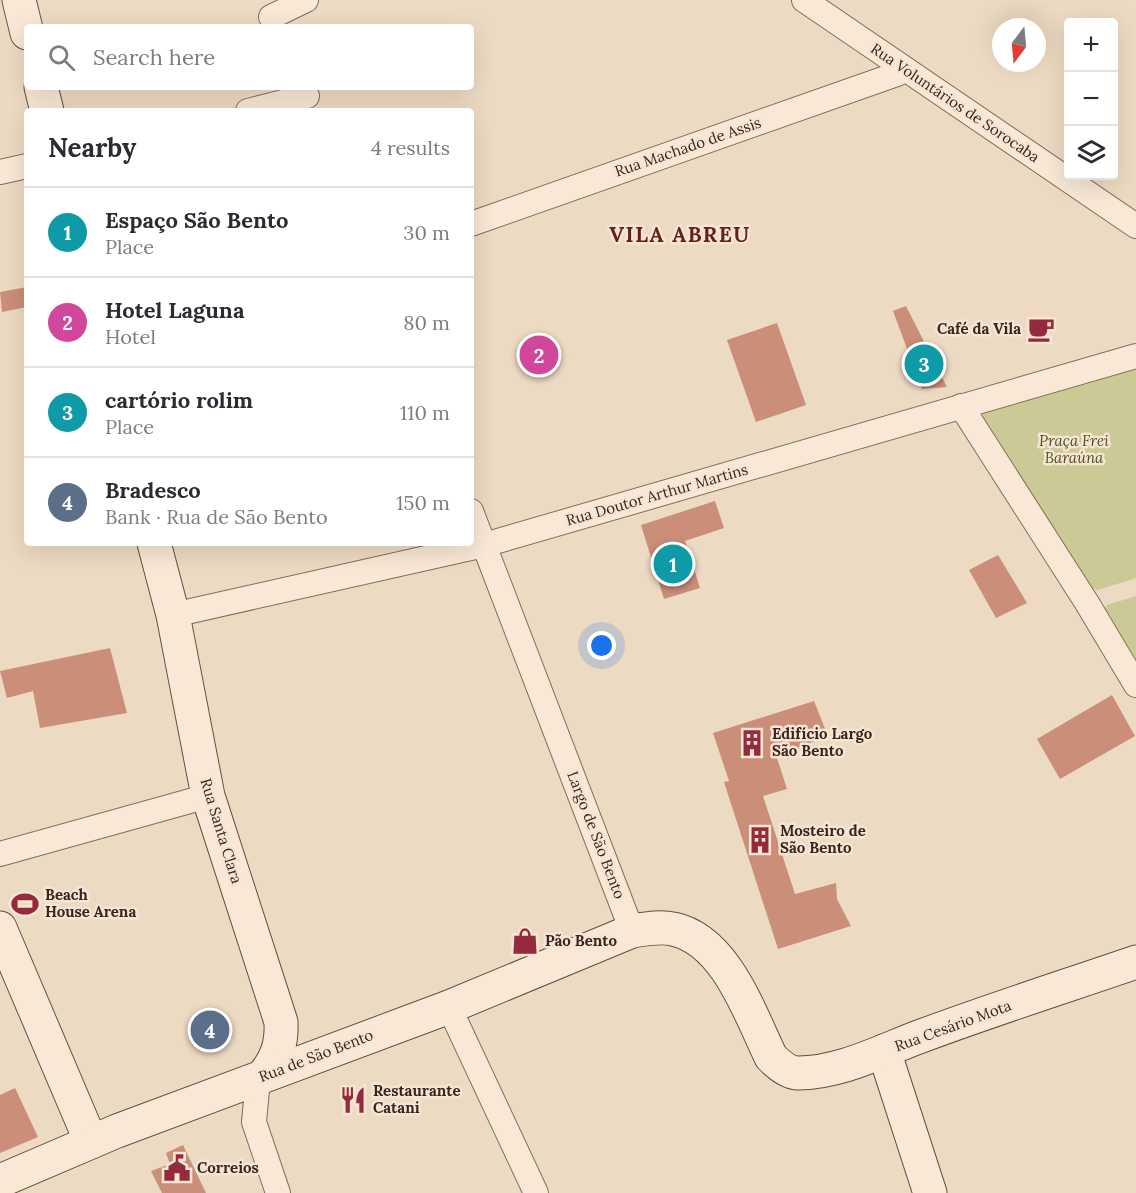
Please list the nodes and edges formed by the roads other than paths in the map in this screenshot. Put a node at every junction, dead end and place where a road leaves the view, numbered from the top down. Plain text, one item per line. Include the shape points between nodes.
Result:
1 (19, 0) edge
2 (306, 0) edge
3 (804, 0) edge
4 (270, 15) edge
5 (25, 24) edge
6 (904, 70) junction
7 (41, 90) edge
8 (308, 98) edge
9 (45, 108) edge
10 (262, 108) edge
11 (24, 167) edge
12 (0, 172) edge
13 (1134, 217) edge
14 (474, 223) edge
15 (1136, 356) edge
16 (961, 406) junction
17 (474, 519) edge
18 (484, 545) junction
19 (155, 546) edge
20 (173, 615) junction
21 (1136, 685) edge
22 (208, 796) junction
23 (0, 854) edge
24 (0, 927) edge
25 (632, 931) junction
26 (1136, 962) edge
27 (449, 1007) junction
28 (884, 1051) junction
29 (263, 1076) junction
30 (215, 1094) junction
31 (254, 1122) junction
32 (91, 1142) junction
33 (0, 1181) edge
34 (278, 1193) edge
35 (536, 1193) edge
36 (930, 1193) edge

1 - 5 main road
2 - 4 street
3 - 6 street, Rua Voluntários de Sorocaba
6 - 13 street, Rua Voluntários de Sorocaba
6 - 14 street, Rua Machado de Assis
7 - 9 main road
8 - 10 street
11 - 12 street
15 - 16 street, Rua Doutor Arthur Martins
16 - 18 street, Rua Doutor Arthur Martins
16 - 21 street
17 - 18 street, Largo de São Bento
18 - 20 street, Rua Doutor Arthur Martins
18 - 25 street, Largo de São Bento
19 - 20 main road, Rua Santa Clara
20 - 22 main road, Rua Santa Clara
22 - 23 street
22 - 29 main road, Rua Santa Clara via 281,1022 281,1044
24 - 32 main road
25 - 27 main road, Rua de São Bento
25 - 28 main road, Rua Cesário Mota via 674,929 714,953 731,975 782,1073 832,1068
26 - 28 main road, Rua Cesário Mota
27 - 29 main road, Rua de São Bento
27 - 35 street
28 - 36 main road
29 - 30 main road, Rua de São Bento
29 - 31 street via 257,1090
30 - 31 street via 237,1105
30 - 32 main road, Rua de São Bento
31 - 34 street
32 - 33 main road, Rua de São Bento

